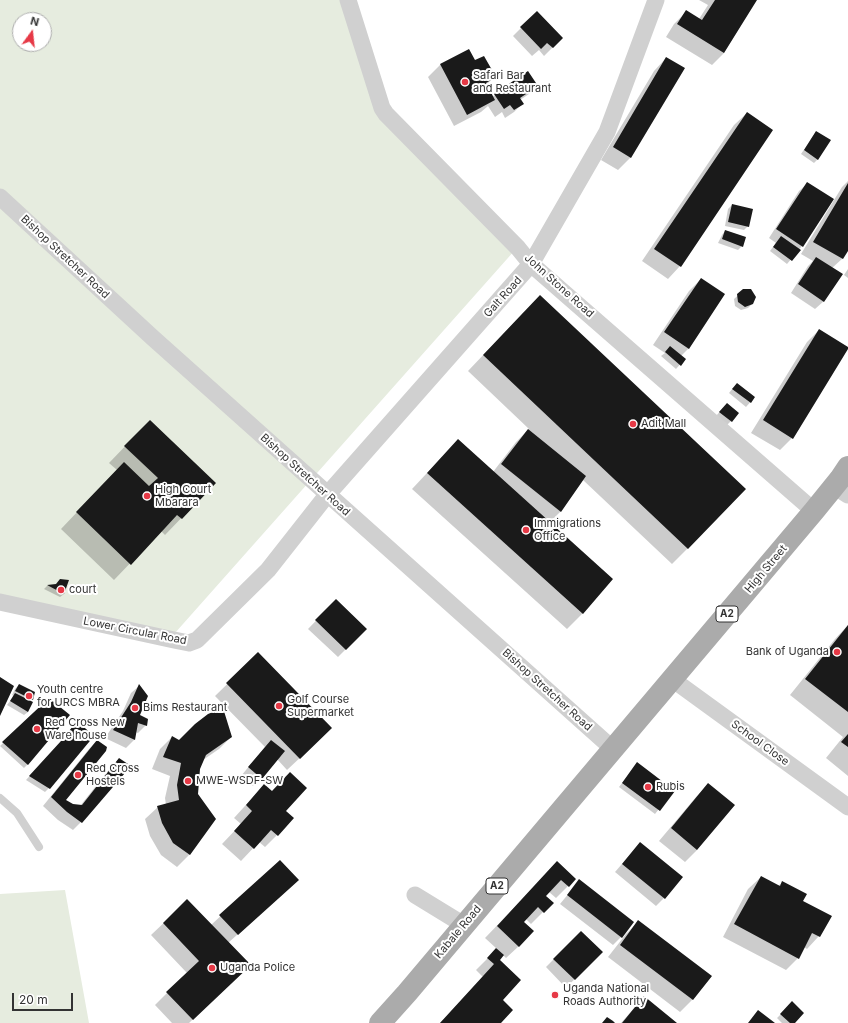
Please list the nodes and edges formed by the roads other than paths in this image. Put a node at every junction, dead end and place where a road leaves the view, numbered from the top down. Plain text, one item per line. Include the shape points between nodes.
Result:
1 (656, 0) edge
2 (350, 1) edge
3 (0, 197) edge
4 (532, 264) junction
5 (844, 481) edge
6 (327, 495) junction
7 (814, 511) junction
8 (0, 602) edge
9 (672, 679) junction
10 (613, 749) junction
11 (0, 798) edge
12 (848, 807) edge
13 (39, 848) dead end
14 (415, 895) dead end
15 (464, 925) junction
16 (380, 1023) edge

1 - 4 street, Galt Road via 607,132
2 - 4 street, John Stone Road via 386,114
3 - 6 street, Bishop Stretcher Road
4 - 6 street, Galt Road
4 - 7 street, John Stone Road
5 - 7 main road, High Street / A2
6 - 8 street, Lower Circular Road via 268,570 196,640 189,643
6 - 10 street, Bishop Stretcher Road
7 - 9 main road, High Street / A2
9 - 10 main road, High Street / A2
9 - 12 street, School Close
10 - 15 main road, Kabale Road / A2
11 - 13 lane via 16,814
14 - 15 street
15 - 16 main road, Kabale Road / A2

